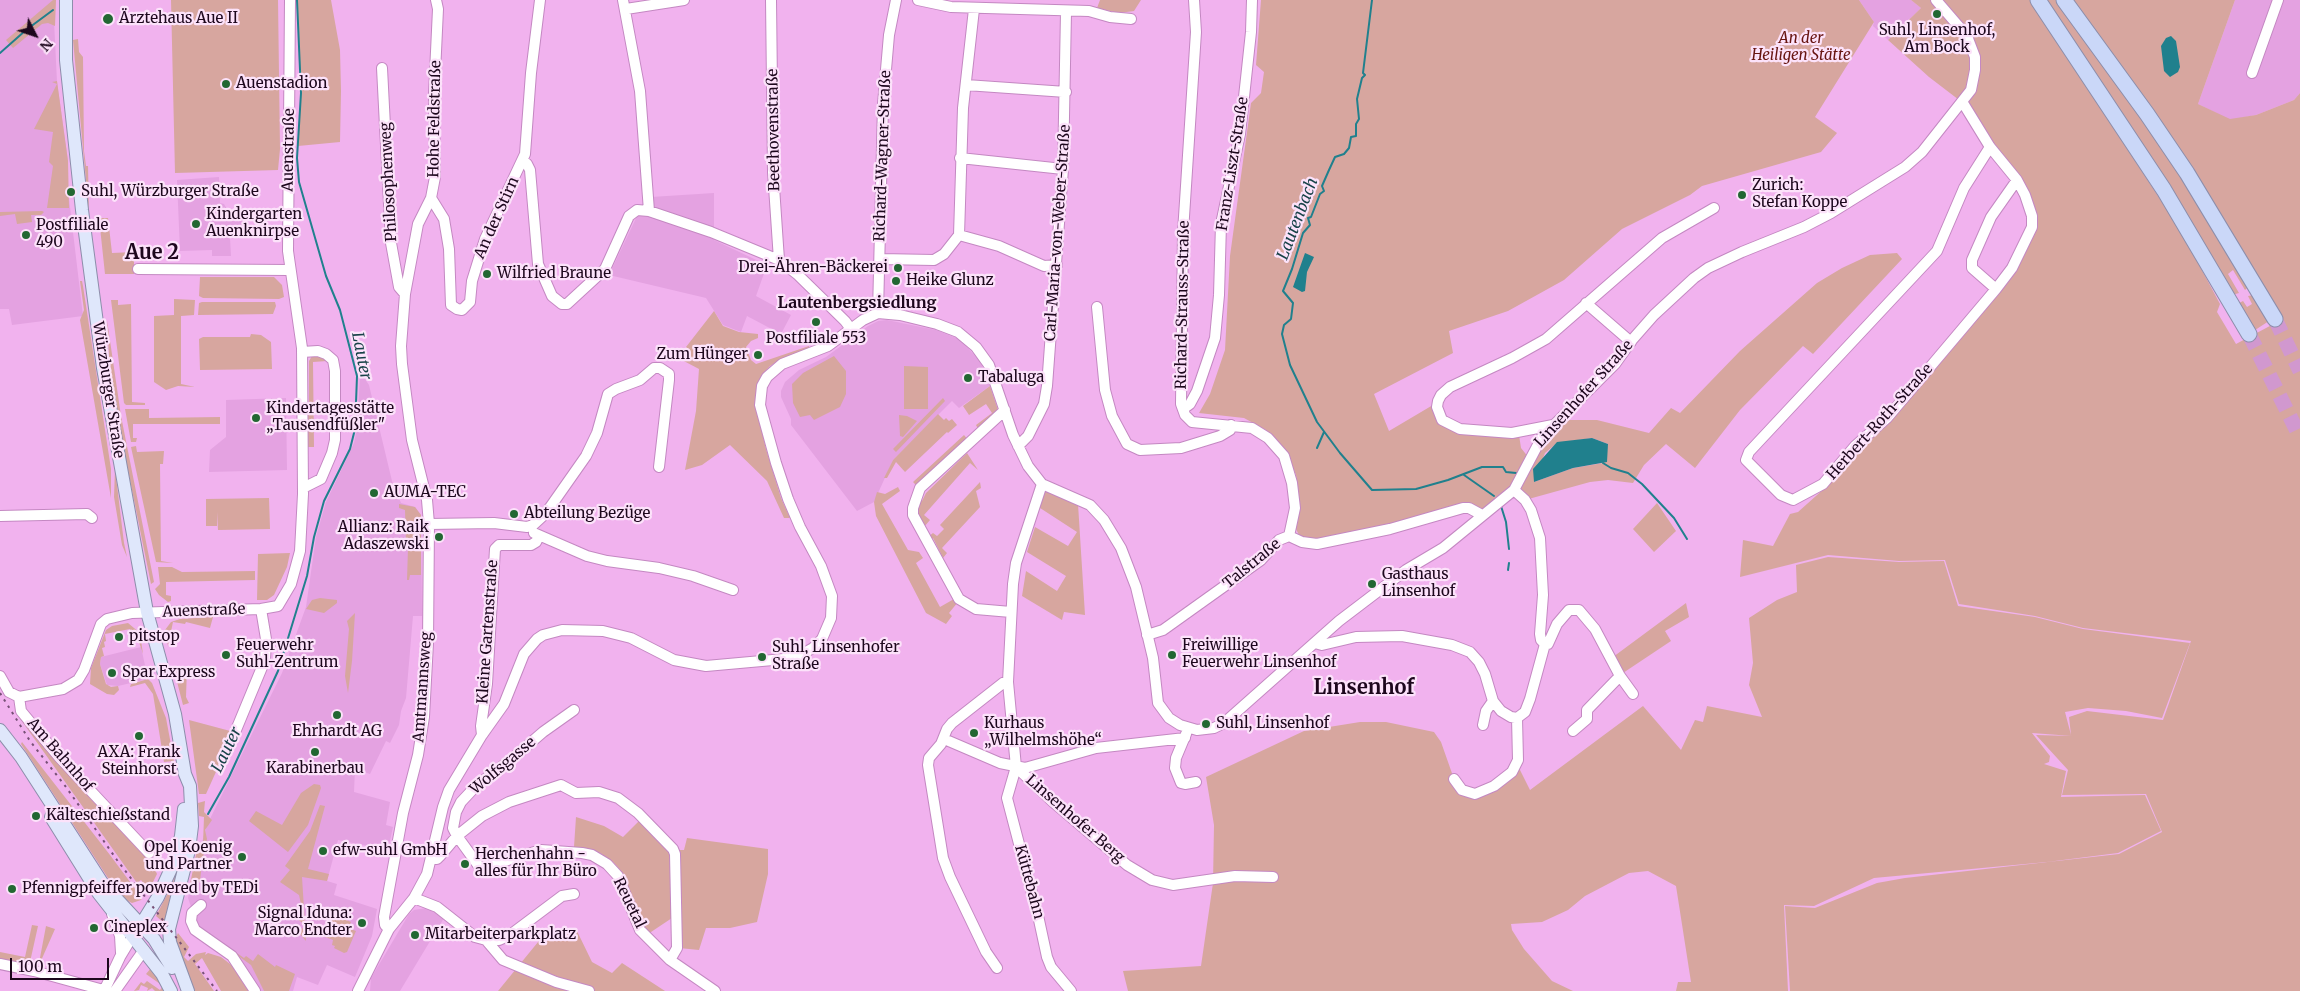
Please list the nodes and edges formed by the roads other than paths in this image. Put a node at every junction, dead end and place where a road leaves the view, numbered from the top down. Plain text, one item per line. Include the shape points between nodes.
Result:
1 (66, 0) edge
2 (290, 0) edge
3 (436, 0) edge
4 (540, 0) edge
5 (684, 0) edge
6 (771, 0) edge
7 (896, 0) edge
8 (918, 0) edge
9 (1194, 0) edge
10 (1252, 0) edge
11 (1936, 0) edge
12 (2038, 0) edge
13 (2064, 0) edge
14 (2278, 0) edge
15 (624, 4) edge
16 (952, 4) edge
17 (974, 9) junction
18 (1066, 12) junction
19 (1131, 19) dead end
20 (382, 68) dead end
21 (2252, 73) dead end
22 (966, 85) junction
23 (1066, 92) junction
24 (1963, 103) junction
25 (1990, 147) junction
26 (960, 158) junction
27 (523, 160) junction
28 (1063, 169) junction
29 (2017, 180) junction
30 (431, 198) junction
31 (1714, 208) dead end
32 (649, 212) junction
33 (959, 235) junction
34 (880, 259) junction
35 (779, 260) junction
36 (1057, 265) junction
37 (138, 269) dead end
38 (289, 270) junction
39 (1996, 289) junction
40 (405, 294) junction
41 (1586, 303) junction
42 (1097, 307) dead end
43 (878, 313) junction
44 (2275, 319) tunnel mouth
45 (851, 329) junction
46 (2248, 334) tunnel mouth
47 (1630, 342) junction
48 (302, 352) junction
49 (1183, 409) junction
50 (1005, 410) junction
51 (1230, 425) junction
52 (1554, 425) junction
53 (1018, 446) junction
54 (659, 467) dead end
55 (1042, 484) junction
56 (303, 488) junction
57 (1514, 490) junction
58 (426, 500) joint
59 (1482, 515) junction
60 (0, 516) edge
61 (92, 518) dead end
62 (428, 524) junction
63 (527, 527) junction
64 (539, 536) junction
65 (1289, 536) junction
66 (733, 590) dead end
67 (261, 609) junction
68 (147, 612) junction
69 (1012, 612) junction
70 (1147, 635) junction
71 (1315, 643) junction
72 (1545, 644) junction
73 (0, 676) edge
74 (1620, 676) junction
75 (1008, 682) junction
76 (1633, 694) dead end
77 (18, 697) junction
78 (1493, 701) junction
79 (574, 710) dead end
80 (1517, 718) junction
81 (1482, 725) dead end
82 (0, 730) edge
83 (236, 730) dead end
84 (1573, 731) dead end
85 (1187, 733) junction
86 (482, 735) junction
87 (944, 739) junction
88 (0, 743) edge
89 (1016, 767) junction
90 (185, 774) junction
91 (1454, 779) dead end
92 (1196, 782) dead end
93 (457, 836) junction
94 (149, 854) dead end
95 (431, 859) junction
96 (1273, 877) dead end
97 (574, 894) dead end
98 (414, 898) junction
99 (201, 906) dead end
100 (111, 911) junction
101 (172, 918) junction
102 (141, 925) junction
103 (389, 929) junction
104 (132, 937) junction
105 (154, 939) junction
106 (486, 940) junction
107 (144, 950) junction
108 (122, 953) junction
109 (670, 960) junction
110 (0, 964) edge
111 (997, 968) dead end
112 (105, 990) edge
113 (171, 991) edge
114 (182, 991) edge
115 (188, 991) edge
116 (254, 991) edge
117 (358, 991) edge
118 (590, 991) edge
119 (715, 991) edge
120 (1071, 991) edge

1 - 68 main road, Würzburger Straße via 66,60 83,219 104,368
2 - 38 street, Auenstraße
3 - 30 street, Hohe Feldstraße via 435,177
4 - 27 street, An der Stirn
5 - 15 street
6 - 35 street, Beethovenstraße via 773,172
7 - 34 street, Richard-Wagner-Straße via 883,104
8 - 16 street
9 - 49 street, Richard-Strauss-Straße via 1196,32 1183,232
10 - 49 street, Franz-Liszt-Straße via 1240,134 1221,224 1215,338 1197,391
11 - 24 street, Linsenhofer Straße via 1967,36 1975,57 1971,90
12 - 46 highway via 2164,190
13 - 44 highway via 2187,173
14 - 21 street
15 - 32 street via 640,91
16 - 17 street
17 - 18 street
17 - 22 street
18 - 19 street
18 - 23 street, Carl-Maria-von-Weber-Straße
20 - 40 street, Philosophenweg via 391,243 399,287
22 - 23 street
22 - 26 street
23 - 28 street, Carl-Maria-von-Weber-Straße
24 - 25 street, Herbert-Roth-Straße
24 - 47 street, Linsenhofer Straße via 1922,152 1904,167 1831,213 1708,268 1678,292
25 - 29 street, Herbert-Roth-Straße
25 - 39 street, Herbert-Roth-Straße via 1964,188 1937,251 1749,452 1746,460 1787,499 1793,500 1823,484 1855,446 1887,418
26 - 28 street
26 - 33 street
27 - 30 street, An der Stirn via 486,239 472,281 470,302 462,310 451,306 444,219
27 - 32 street via 530,170 538,264 552,296 562,304 568,304 605,269 632,212
28 - 36 street, Carl-Maria-von-Weber-Straße
29 - 39 street, Herbert-Roth-Straße via 2032,216 2032,227 2012,268
29 - 39 street via 1990,217 1972,260 1972,268
30 - 40 street, Hohe Feldstraße via 418,224
31 - 41 street via 1662,238
32 - 35 street via 711,232
33 - 34 street via 944,254 934,260
33 - 36 street via 999,246 1044,266
34 - 43 street, Richard-Wagner-Straße
35 - 45 street via 846,320
36 - 53 street, Carl-Maria-von-Weber-Straße via 1044,404 1028,436
37 - 38 street
38 - 48 street, Auenstraße
40 - 58 street, Hohe Feldstraße via 402,364 412,440
41 - 47 street
41 - 52 street via 1538,344 1450,387 1440,395 1437,407 1442,420 1453,427 1512,433
42 - 51 street via 1105,390 1112,416 1128,444 1140,450 1181,448 1220,436 1230,430
43 - 45 street
43 - 50 street via 917,318 958,332 976,347 989,365
45 - 86 street via 828,346 782,364 762,386 760,405 776,463 798,523 819,561 832,596 831,618 822,639 795,658 698,666 674,660 619,634 573,629 553,631 537,639 524,654 510,695
47 - 52 street, Linsenhofer Straße via 1615,364
48 - 56 street, Auenstraße
48 - 56 street via 326,354 333,360 335,371 335,440 332,453 321,479
49 - 51 street, Richard-Strauss-Straße via 1192,422
50 - 53 street
50 - 69 street via 920,488 913,515 959,599 976,609
51 - 65 street, Richard-Strauss-Straße via 1252,428 1268,438 1284,456 1295,508
52 - 57 street, Linsenhofer Straße via 1535,448
53 - 55 street
54 - 63 street via 670,380 669,374 654,368 640,380 608,394 597,433 586,456 546,513
55 - 69 street via 1016,563
55 - 70 street via 1090,505 1104,520 1128,565
56 - 67 street, Auenstraße via 300,552 291,584 278,606
57 - 59 street, Linsenhofer Straße
57 - 72 street via 1525,500 1539,533 1543,595 1540,634
58 - 62 street, Amtmannsweg
59 - 65 street, Talstraße via 1463,508 1317,544
59 - 71 street, Linsenhofer Straße via 1443,548 1406,570 1339,621
60 - 61 street via 87,514
62 - 63 street via 494,523
62 - 103 street, Amtmannsweg via 424,717 384,917
63 - 64 street
64 - 66 street via 593,558 671,571
64 - 86 street, Kleine Gartenstraße via 531,545 500,545 495,549
65 - 70 street, Talstraße via 1279,540 1262,560 1163,630
67 - 68 street, Auenstraße
67 - 83 street, Auenstraße via 266,639 265,660
68 - 77 street, Am Bahnhof via 124,614 103,622 84,670 72,685 63,690
68 - 90 main road, Würzburger Straße via 175,714
69 - 75 street
70 - 85 street via 1158,703 1169,718
71 - 78 street via 1322,645 1356,637 1402,636 1452,645 1470,652 1479,662
71 - 85 street, Linsenhofer Straße via 1224,723
72 - 74 street via 1569,610 1579,610 1595,629
72 - 80 street via 1530,699 1525,712
73 - 77 street, Am Bahnhof via 9,692
74 - 76 street
74 - 84 street via 1587,710 1587,718
75 - 87 street via 952,723 946,729
75 - 89 street
77 - 94 street, Am Bahnhof via 21,711 58,757
78 - 80 street via 1501,711
78 - 81 street
79 - 93 street, Wolfsgasse via 476,786 461,802 453,828
80 - 91 street via 1518,760 1512,772 1482,792 1462,790
82 - 102 main road via 103,884
85 - 89 street, Linsenhofer Berg via 1096,748 1025,768
85 - 92 street via 1175,768 1181,783
86 - 95 street via 445,799
87 - 89 street
87 - 111 street via 929,758 928,765 943,858 986,952
88 - 100 main road via 27,779
89 - 96 street, Linsenhofer Berg via 1127,865 1152,880 1172,885 1235,876
89 - 120 street, Küttebahn via 1007,798 1047,957
90 - 101 main road, Würzburger Straße via 190,786 192,826 185,870
90 - 102 main road, Würzburger Straße via 184,820 175,860
93 - 95 street via 437,860
93 - 109 street, Reuetal via 482,868 541,850 592,855 618,876 640,930
93 - 109 street via 482,816 509,802 561,785 576,793 599,792 618,798 638,813 673,848 675,854 677,948
95 - 98 street
97 - 106 street via 562,896 510,935 499,940
98 - 103 street
98 - 106 street via 438,907 466,931
99 - 116 street via 192,912 191,922 195,930 232,956
100 - 104 main road
100 - 108 street
101 - 105 main road
101 - 115 main road via 170,942
102 - 104 main road, Würzburger Straße
102 - 105 main road
103 - 117 street
104 - 107 main road
104 - 108 street
105 - 107 main road
105 - 114 main road via 169,961
106 - 118 street via 503,960 556,982
107 - 112 street via 124,975
107 - 113 main road
108 - 112 street
109 - 119 street, Reuetal
110 - 112 street

